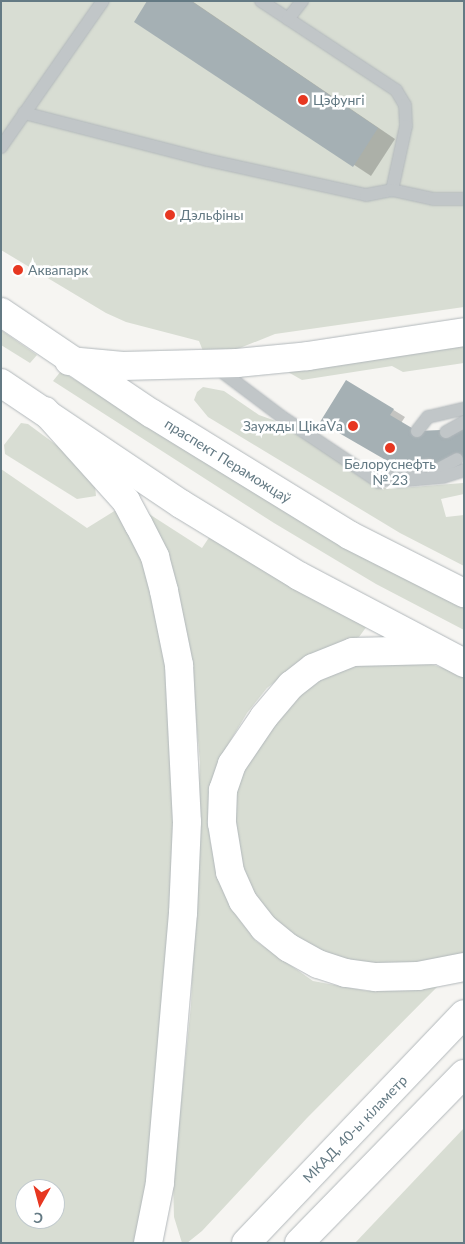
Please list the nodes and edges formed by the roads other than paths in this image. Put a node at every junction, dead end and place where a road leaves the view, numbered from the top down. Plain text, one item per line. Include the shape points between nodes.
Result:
1 (103, 1) edge
2 (261, 1) edge
3 (302, 1) edge
4 (288, 19) junction
5 (24, 113) junction
6 (1, 147) edge
7 (392, 190) junction
8 (464, 199) edge
9 (1, 312) edge
10 (464, 322) edge
11 (464, 332) edge
12 (420, 338) junction
13 (69, 361) junction
14 (212, 364) junction
15 (1, 382) edge
16 (464, 410) edge
17 (45, 411) junction
18 (464, 422) edge
19 (417, 431) dead end
20 (446, 432) dead end
21 (460, 464) edge
22 (428, 465) dead end
23 (396, 466) dead end
24 (379, 482) junction
25 (464, 593) edge
26 (437, 650) junction
27 (464, 663) edge
28 (464, 967) edge
29 (464, 1014) edge
30 (464, 1074) edge
31 (148, 1243) edge
32 (246, 1243) edge
33 (299, 1243) edge

1 - 5 lane
2 - 4 lane
3 - 4 lane
4 - 7 lane via 396,90 405,106 406,126
5 - 6 lane
5 - 7 lane via 207,160 366,195
7 - 8 lane via 434,199
9 - 13 main road, праспект Пераможцаў
10 - 12 lane
11 - 12 main road
12 - 14 main road via 308,356
13 - 14 main road via 122,366
13 - 25 main road, праспект Пераможцаў via 349,535
14 - 24 lane via 282,417
15 - 17 main road
16 - 19 lane via 428,417
17 - 26 main road via 181,504 282,566
17 - 31 main road via 126,501 139,525 154,557 164,591 179,665 187,822 183,904 160,1183
18 - 20 lane
21 - 24 lane via 443,477
22 - 24 lane
23 - 24 lane
26 - 27 main road
26 - 28 main road via 353,652 313,668 291,684 264,716 232,764 223,790 222,823 230,872 243,902 264,928 289,948 318,964 346,973 376,977 418,976
29 - 32 main road, МКАД, 40-ы кіламетр
30 - 33 main road

